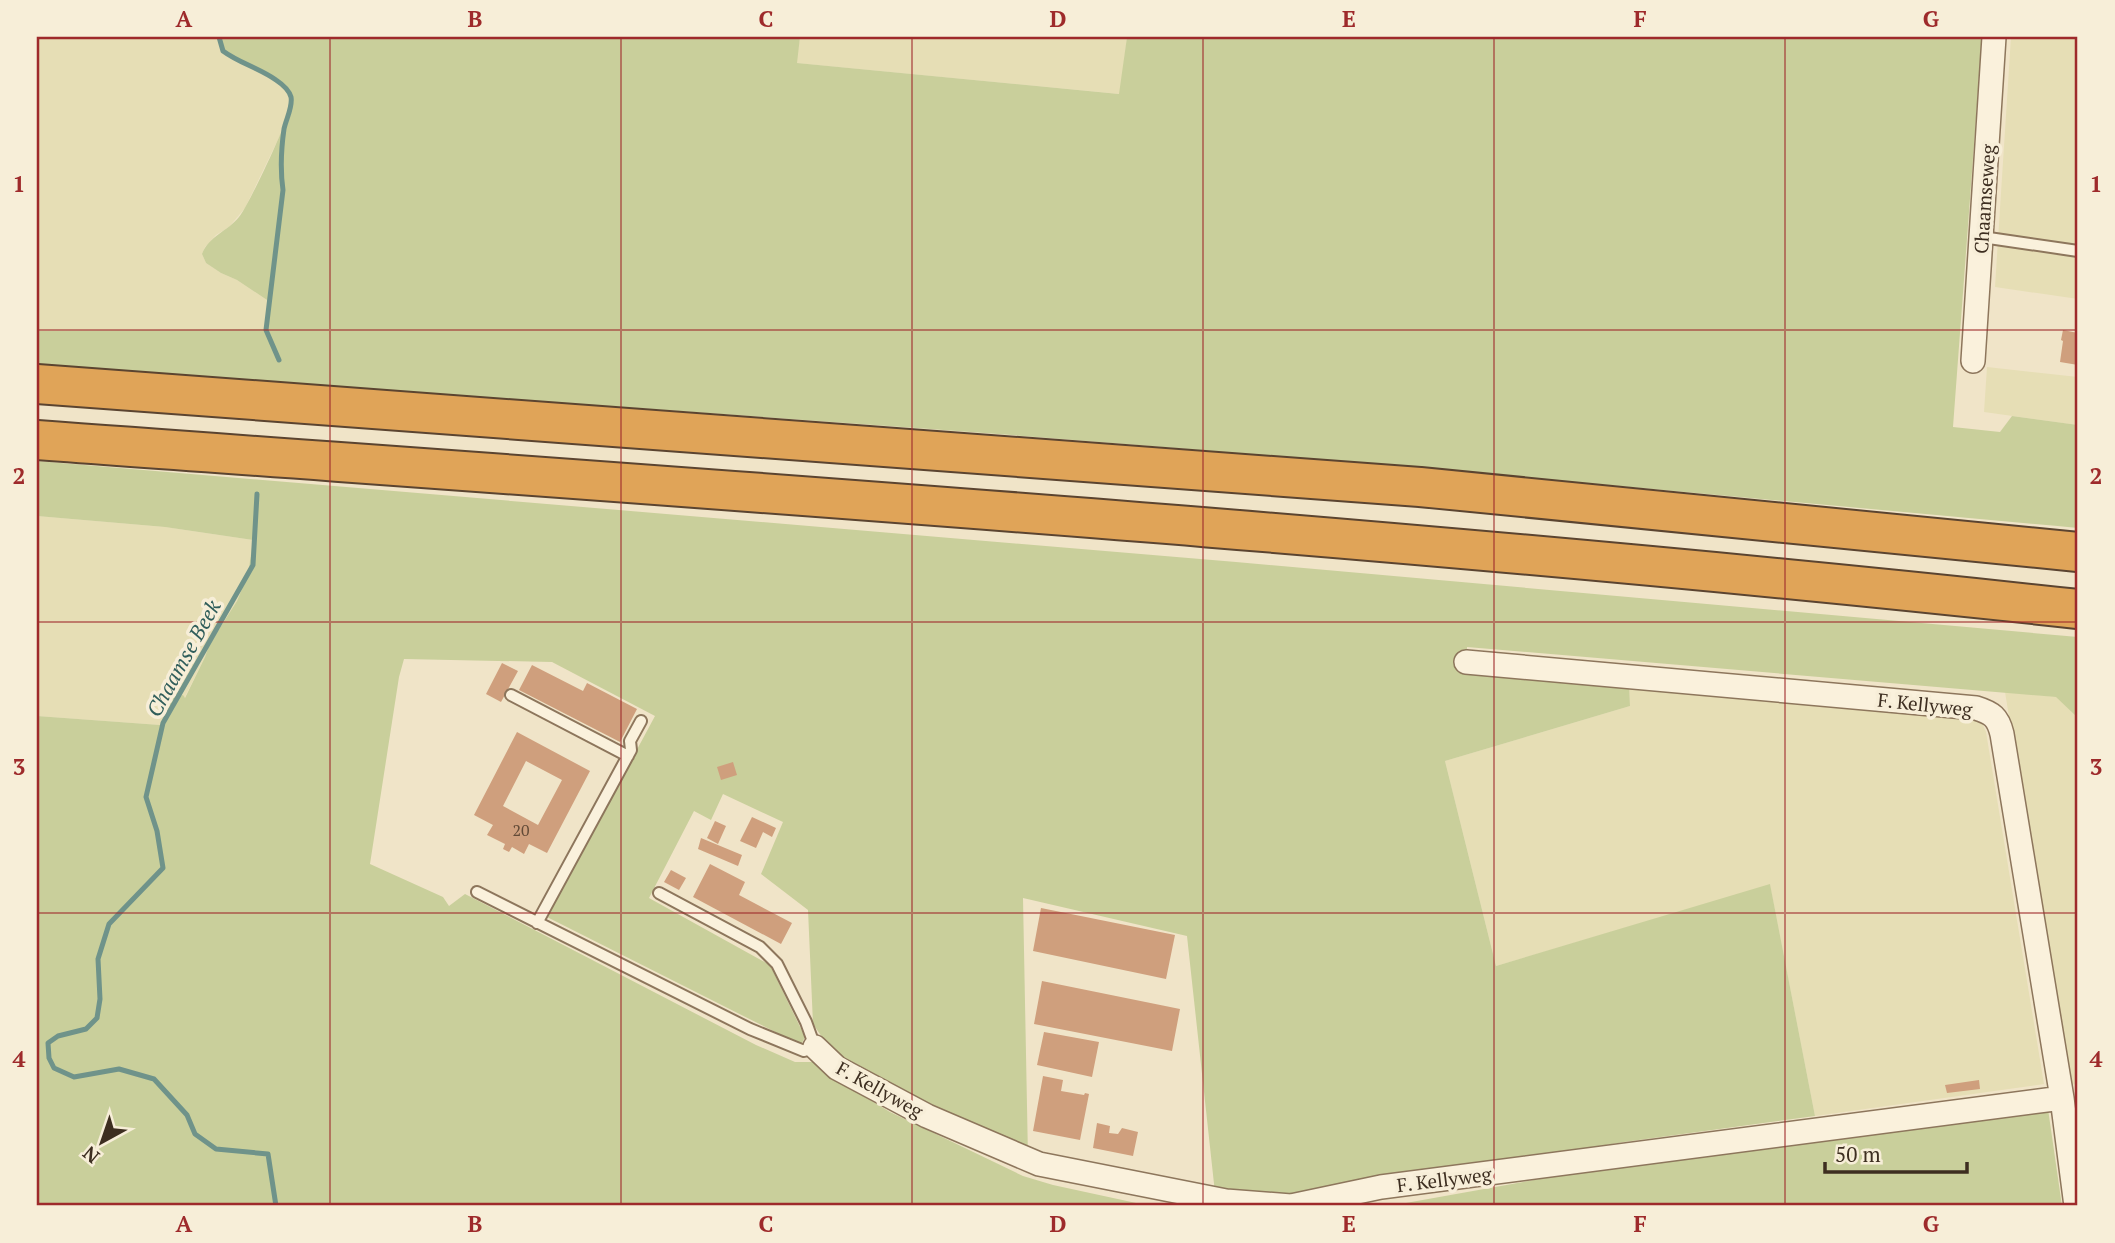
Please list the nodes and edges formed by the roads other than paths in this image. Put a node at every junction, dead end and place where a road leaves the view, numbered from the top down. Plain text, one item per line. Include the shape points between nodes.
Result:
1 (1994, 37) edge
2 (1982, 237) junction
3 (2078, 251) edge
4 (1973, 361) dead end
5 (37, 384) edge
6 (37, 440) edge
7 (2078, 552) edge
8 (2078, 609) edge
9 (1466, 662) dead end
10 (511, 695) dead end
11 (640, 721) dead end
12 (628, 756) junction
13 (477, 892) dead end
14 (659, 893) dead end
15 (537, 922) junction
16 (816, 1047) junction
17 (2062, 1098) junction
18 (2076, 1206) edge

1 - 2 street, Chaamseweg
2 - 3 lane
2 - 4 street, Chaamseweg
5 - 7 highway via 1420,487
6 - 8 highway via 1005,510
9 - 17 street, F. Kellyweg via 1976,708 1991,713 2002,734
10 - 12 lane
11 - 12 lane
12 - 15 lane
13 - 15 lane
14 - 16 lane via 760,947 777,964
15 - 16 lane via 750,1029 804,1051
16 - 17 street, F. Kellyweg via 837,1068 927,1116 1039,1164 1226,1200 1291,1206 1381,1187
17 - 18 street, F. Kellyweg

